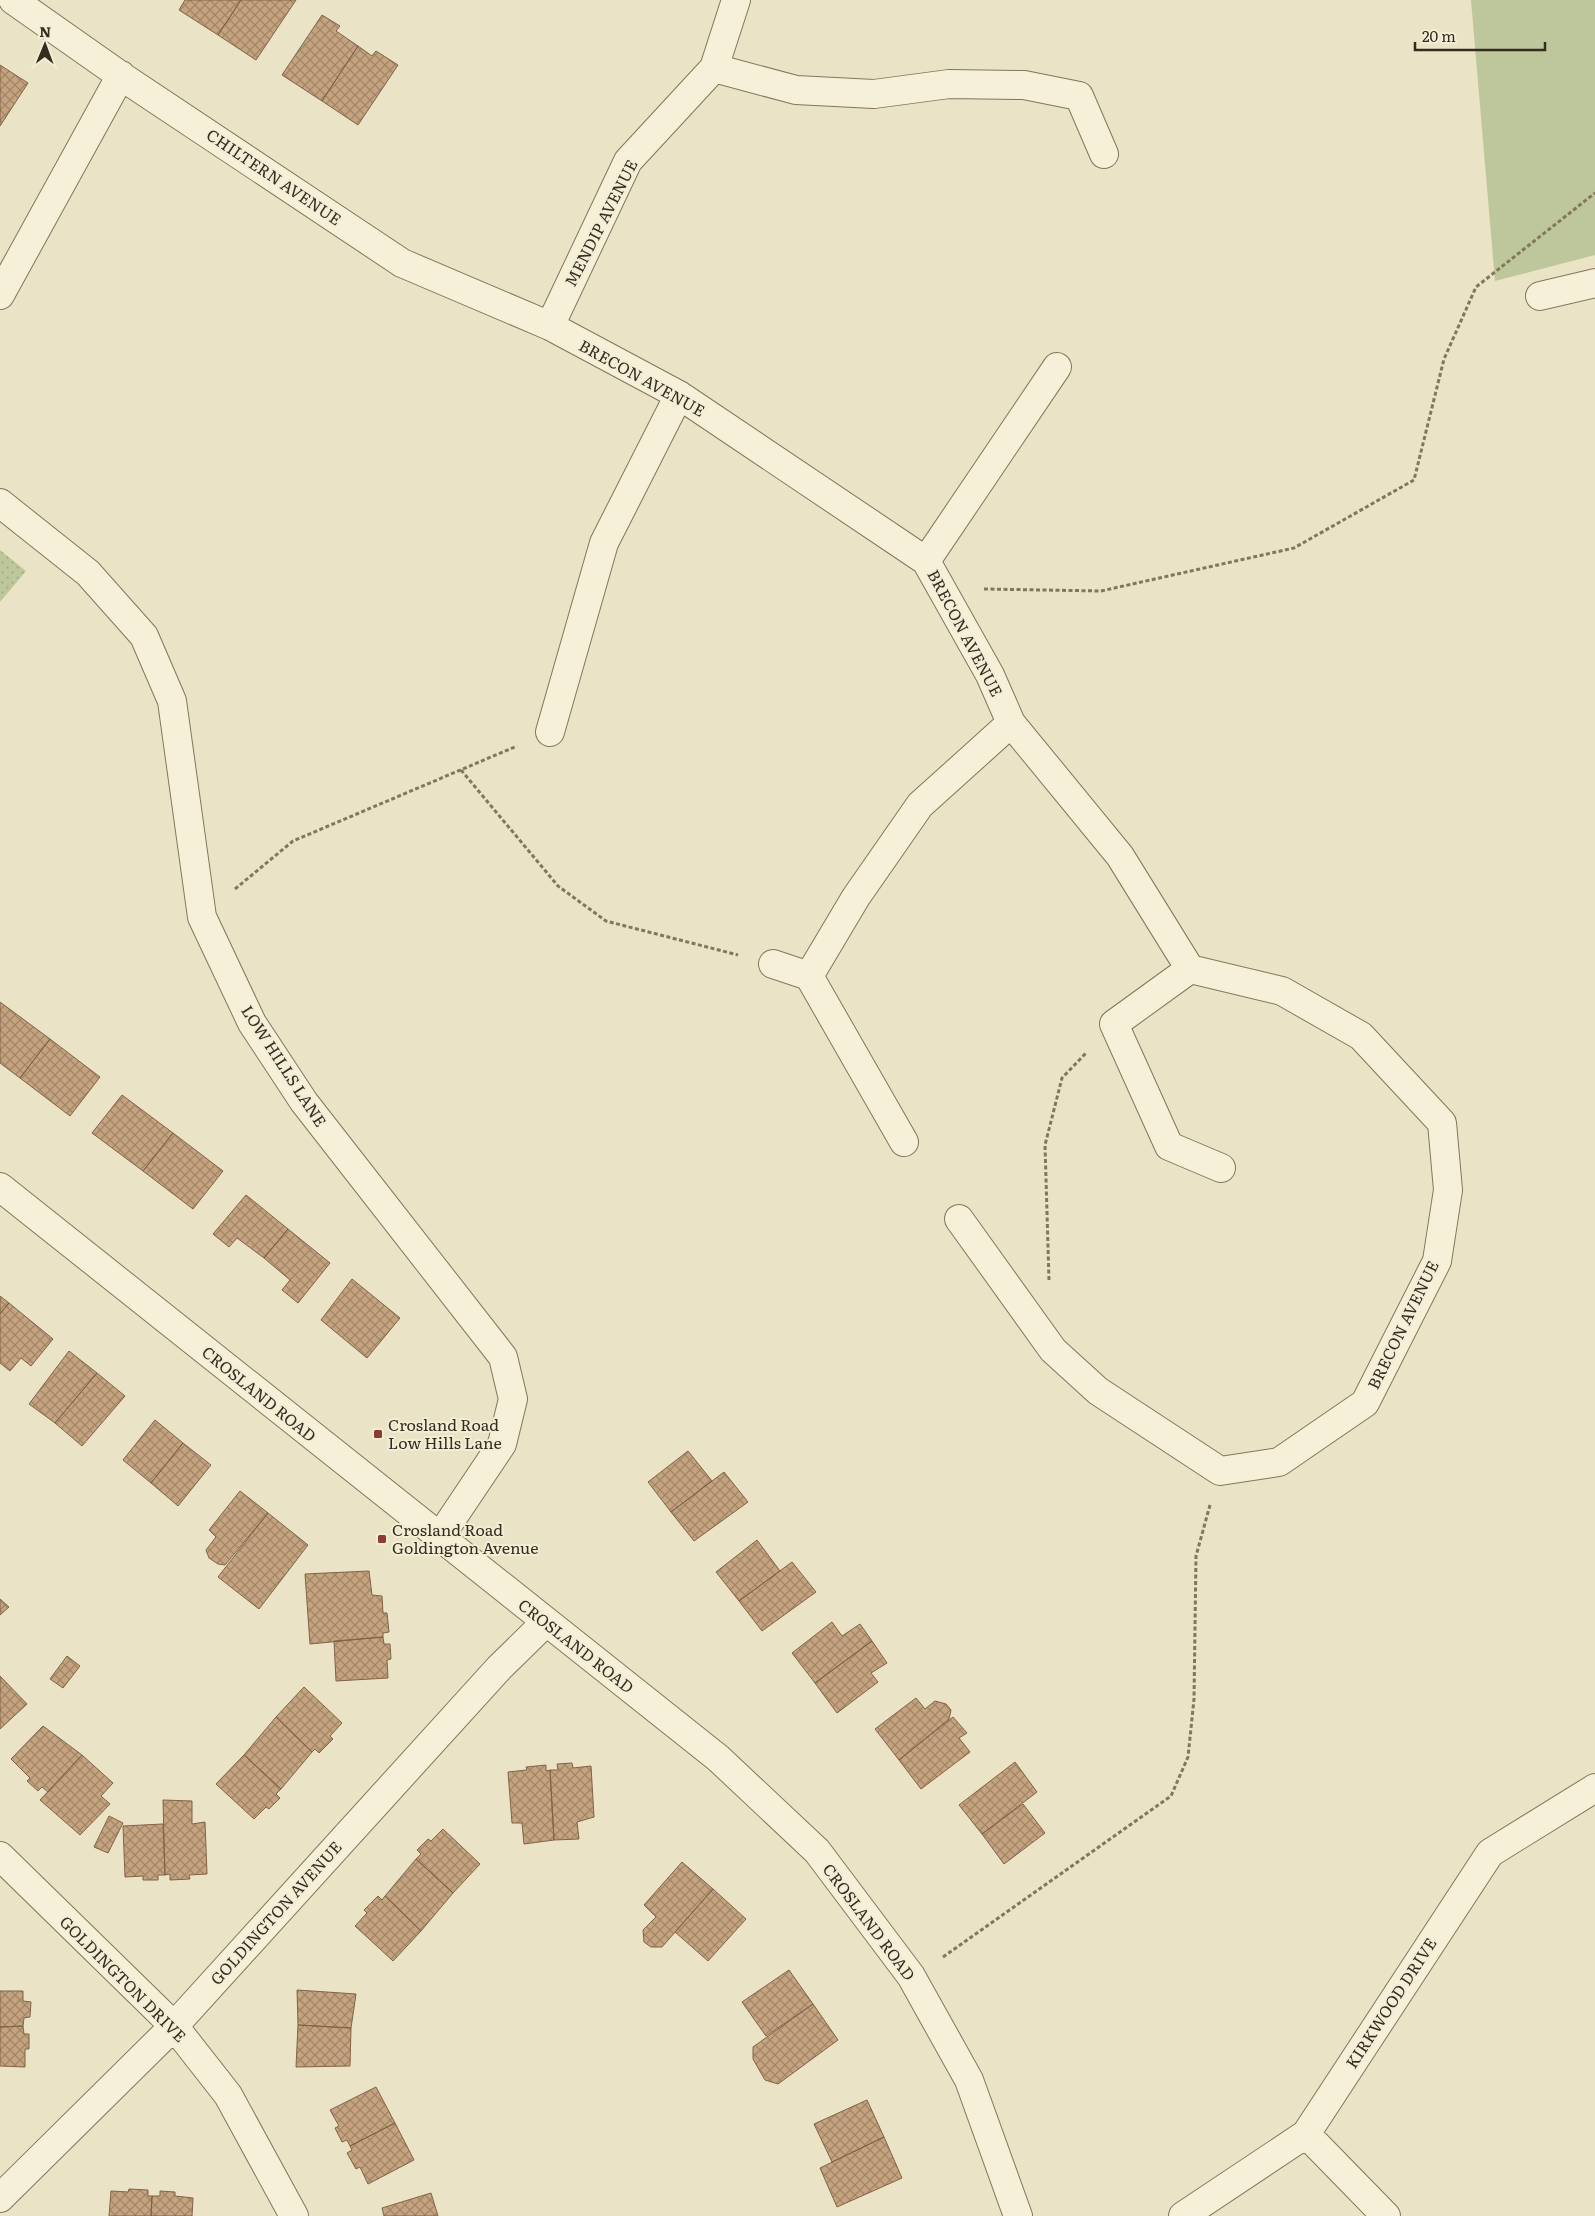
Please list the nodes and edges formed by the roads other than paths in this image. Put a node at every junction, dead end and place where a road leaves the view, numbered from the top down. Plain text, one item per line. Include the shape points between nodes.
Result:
1 (13, 0) edge
2 (736, 0) edge
3 (714, 68) junction
4 (121, 75) junction
5 (1104, 154) dead end
6 (1595, 283) edge
7 (0, 295) edge
8 (1540, 296) dead end
9 (550, 326) junction
10 (1057, 366) dead end
11 (679, 395) junction
12 (0, 503) edge
13 (926, 560) junction
14 (1011, 723) junction
15 (550, 732) road end
16 (772, 964) road end
17 (1190, 969) junction
18 (810, 976) junction
19 (904, 1142) dead end
20 (1222, 1168) dead end
21 (0, 1187) edge
22 (959, 1219) dead end
23 (439, 1538) junction
24 (546, 1622) junction
25 (1595, 1788) edge
26 (0, 1856) edge
27 (174, 2026) junction
28 (1306, 2134) junction
29 (0, 2198) edge
30 (294, 2216) edge
31 (1018, 2216) edge
32 (1183, 2216) edge
33 (1386, 2216) edge

1 - 4 street, CHILTERN AVENUE
2 - 3 street, MENDIP AVENUE
3 - 5 street via 796,90 874,94 948,84 1024,85 1079,96
3 - 9 street, MENDIP AVENUE via 628,161
4 - 7 street
4 - 9 street, CHILTERN AVENUE via 402,263
6 - 8 street
9 - 11 street, BRECON AVENUE
10 - 13 street
11 - 13 street, BRECON AVENUE
11 - 15 street via 604,543
12 - 23 street, LOW HILLS LANE via 88,573 144,636 172,701 202,917 252,1023 304,1102 503,1357 513,1400 502,1444
13 - 14 street, BRECON AVENUE via 990,675
14 - 17 street, BRECON AVENUE via 1120,856
14 - 18 street via 920,805 856,897
16 - 18 street
17 - 20 street via 1114,1024 1169,1146
17 - 22 street, BRECON AVENUE via 1282,990 1361,1036 1442,1124 1448,1190 1437,1262 1365,1404 1279,1462 1220,1471 1098,1391 1053,1350
18 - 19 street
21 - 23 street, CROSLAND ROAD
23 - 24 street, CROSLAND ROAD
24 - 27 street, GOLDINGTON AVENUE via 498,1668
24 - 31 street, CROSLAND ROAD via 718,1758 817,1851 911,1976 969,2080
25 - 28 street, KIRKWOOD DRIVE via 1490,1853
26 - 27 street, GOLDINGTON DRIVE
27 - 29 street, GOLDINGTON AVENUE
27 - 30 street, GOLDINGTON DRIVE via 228,2095
28 - 32 street, KIRKWOOD DRIVE
28 - 33 street

